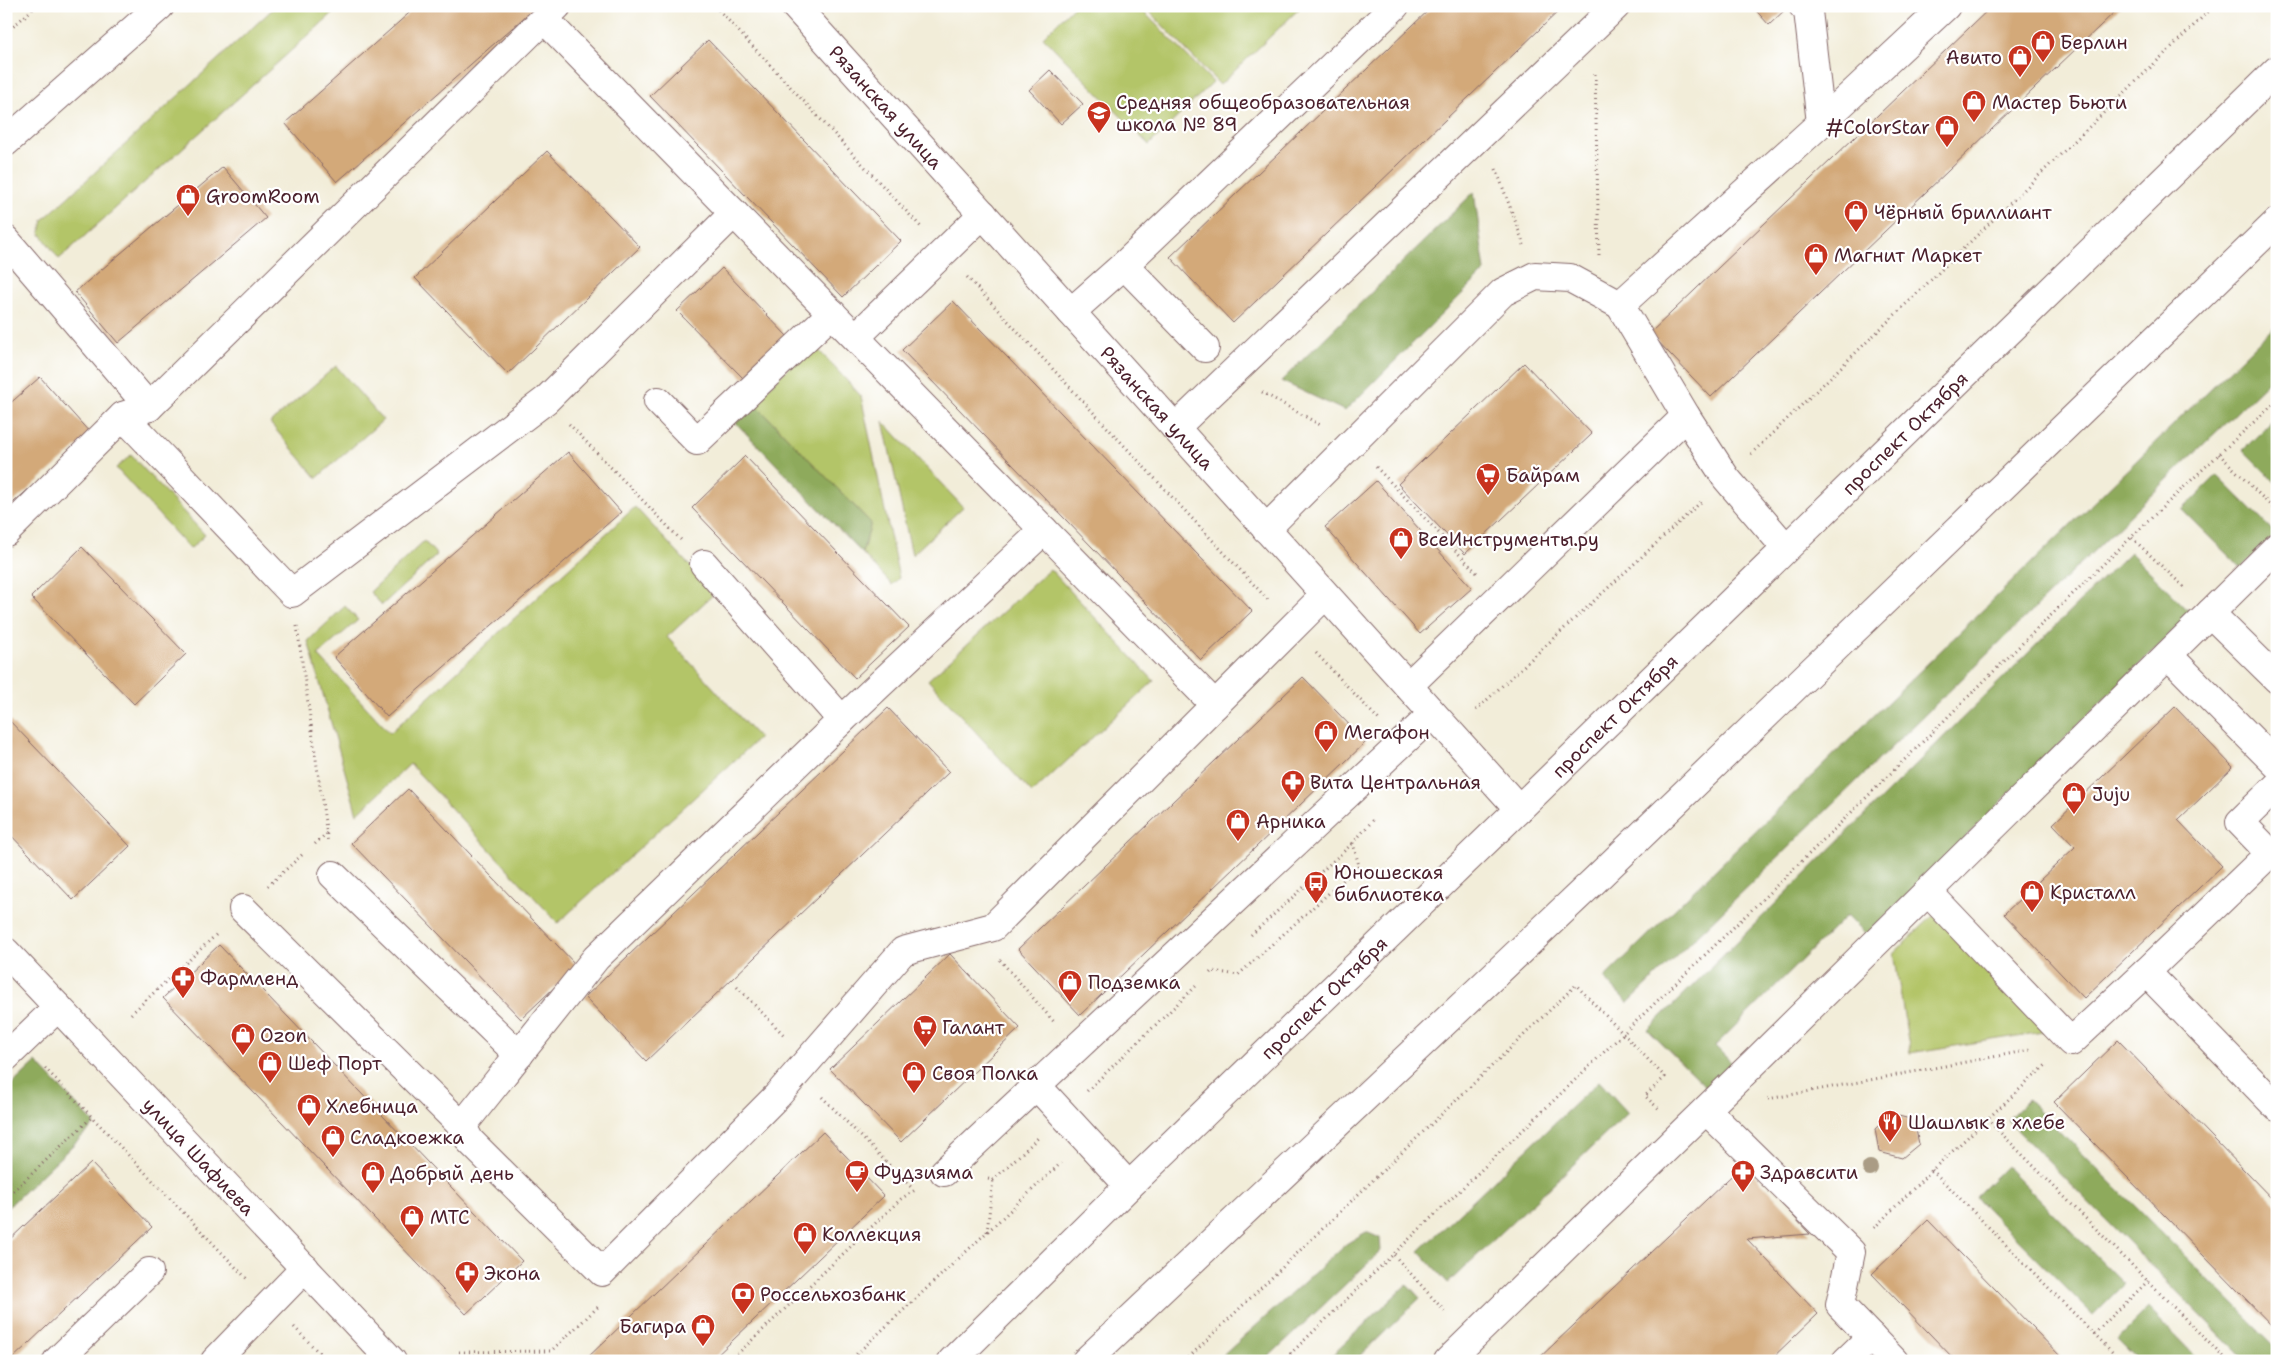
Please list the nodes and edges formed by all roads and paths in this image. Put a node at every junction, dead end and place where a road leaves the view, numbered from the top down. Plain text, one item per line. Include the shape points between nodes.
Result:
1 (36, 6) edge
2 (160, 6) edge
3 (715, 6) edge
4 (795, 6) edge
5 (1395, 6) edge
6 (1616, 6) edge
7 (1946, 6) edge
8 (2214, 6) edge
9 (1808, 8) edge
10 (550, 13) edge
11 (1594, 27) junction
12 (6, 33) edge
13 (2277, 70) edge
14 (1821, 123) junction
15 (1483, 133) junction
16 (6, 142) edge
17 (734, 214) junction
18 (982, 214) junction
19 (2277, 222) edge
20 (6, 240) edge
21 (944, 252) junction
22 (1124, 264) junction
23 (1535, 276) junction
24 (1610, 299) junction
25 (1071, 312) junction
26 (832, 313) junction
27 (856, 337) junction
28 (1205, 348) dead end
29 (546, 400) junction
30 (658, 401) dead end
31 (2277, 402) edge
32 (149, 407) junction
33 (123, 416) junction
34 (1686, 416) junction
35 (1175, 428) junction
36 (2219, 454) junction
37 (1726, 478) junction
38 (2277, 512) edge
39 (1266, 529) junction
40 (1044, 530) junction
41 (6, 532) edge
42 (2132, 538) junction
43 (1785, 547) junction
44 (2277, 547) edge
45 (704, 564) joint
46 (292, 593) junction
47 (1325, 595) junction
48 (2210, 613) junction
49 (1293, 627) junction
50 (2168, 655) junction
51 (2277, 679) edge
52 (1408, 686) junction
53 (1215, 705) junction
54 (842, 720) junction
55 (1442, 724) junction
56 (1401, 744) junction
57 (2274, 756) edge
58 (2277, 786) edge
59 (1519, 809) junction
60 (1353, 843) dead end
61 (2273, 857) edge
62 (1359, 866) dead end
63 (333, 875) joint
64 (1928, 892) junction
65 (1281, 907) dead end
66 (242, 909) dead end
67 (975, 931) junction
68 (6, 952) edge
69 (2146, 972) junction
70 (1238, 975) dead end
71 (737, 987) dead end
72 (58, 1007) junction
73 (1624, 1035) junction
74 (2071, 1042) junction
75 (1076, 1048) junction
76 (14, 1050) edge
77 (519, 1055) junction
78 (809, 1060) junction
79 (1102, 1076) dead end
80 (1036, 1085) junction
81 (817, 1093) dead end
82 (1764, 1099) dead end
83 (2277, 1107) edge
84 (1706, 1110) junction
85 (92, 1117) junction
86 (1987, 1119) junction
87 (462, 1126) junction
88 (1683, 1132) junction
89 (1086, 1139) junction
90 (1932, 1170) junction
91 (944, 1172) joint
92 (993, 1180) dead end
93 (1129, 1186) junction
94 (914, 1191) junction
95 (6, 1198) edge
96 (987, 1232) junction
97 (1851, 1252) junction
98 (1394, 1255) junction
99 (305, 1268) junction
100 (149, 1272) dead end
101 (2148, 1281) junction
102 (1430, 1294) dead end
103 (270, 1304) junction
104 (2094, 1334) junction
105 (1871, 1337) junction
106 (551, 1351) dead end
107 (458, 1352) dead end
108 (1290, 1354) junction
109 (57, 1361) edge
110 (215, 1361) edge
111 (327, 1361) edge
112 (392, 1361) edge
113 (730, 1361) edge
114 (850, 1361) edge
115 (952, 1361) edge
116 (1086, 1361) edge
117 (1185, 1361) edge
118 (1283, 1361) edge
119 (1297, 1361) edge
120 (1448, 1361) edge
121 (1846, 1361) edge
122 (1894, 1361) edge
123 (2121, 1361) edge
124 (2226, 1361) edge

1 - 12 path
2 - 16 main road
3 - 21 path
4 - 18 main road, Рязанская улица
5 - 22 main road
6 - 11 main road
7 - 14 main road
8 - 37 path
9 - 14 main road
10 - 17 main road
10 - 32 main road
11 - 15 main road
11 - 24 path
13 - 43 main road, проспект Октября
14 - 24 main road
15 - 23 path
15 - 35 main road
17 - 26 main road
17 - 29 main road
18 - 21 main road
18 - 25 main road, Рязанская улица
19 - 116 main road via 1595,880
20 - 32 main road
21 - 27 main road
21 - 49 path
22 - 25 main road
22 - 28 main road
23 - 24 main road via 1570,278
23 - 39 main road via 1503,292
24 - 34 main road
25 - 35 main road, Рязанская улица
26 - 27 main road
26 - 30 main road via 697,441
27 - 40 main road
29 - 45 path
29 - 46 main road
31 - 36 path
32 - 33 main road
33 - 41 main road
33 - 46 main road
34 - 37 main road
34 - 52 main road
35 - 39 main road, Рязанская улица
36 - 38 path
36 - 42 path
37 - 43 main road
37 - 55 path
39 - 47 main road, Рязанская улица
40 - 53 main road
40 - 54 main road
42 - 48 path
42 - 73 path
43 - 59 main road, проспект Октября
44 - 48 main road
45 - 54 main road
46 - 63 path
47 - 49 main road
47 - 52 main road, Рязанская улица
48 - 50 main road
48 - 51 main road
49 - 53 main road
49 - 56 path
50 - 57 main road
50 - 64 main road
52 - 55 main road, Рязанская улица
53 - 67 main road via 993,926
54 - 77 main road via 596,958
55 - 56 main road
55 - 59 main road, Рязанская улица
56 - 75 main road
58 - 61 main road via 2240,822
59 - 93 main road, проспект Октября
60 - 65 path
61 - 69 main road
62 - 70 path
63 - 77 main road
64 - 74 main road
64 - 84 main road
66 - 87 main road
67 - 75 path
67 - 78 main road via 903,951
68 - 72 main road, улица Шафиева
69 - 74 main road
69 - 83 main road
71 - 78 path
72 - 76 main road
72 - 99 main road, улица Шафиева
73 - 88 path via 1665,1076 1645,1096
73 - 98 path
73 - 117 path via 1576,985
74 - 82 path
74 - 86 path
75 - 79 path
75 - 80 main road
76 - 85 path
77 - 87 main road
78 - 87 main road via 602,1272 470,1141
80 - 89 main road
80 - 91 main road
81 - 94 path
84 - 88 main road
84 - 97 main road
85 - 95 path
85 - 103 path
86 - 90 path
86 - 101 path
88 - 120 main road
89 - 93 main road
89 - 96 path
90 - 97 path
90 - 104 path
91 - 94 path
92 - 96 path
93 - 115 main road, проспект Октября
94 - 113 path via 901,1199
96 - 114 path
97 - 105 main road via 1840,1304
98 - 102 path
98 - 108 path
99 - 103 main road
99 - 112 main road, улица Шафиева
100 - 109 main road
101 - 104 path
101 - 124 path
103 - 110 main road
103 - 111 path
104 - 123 path
105 - 121 main road
105 - 122 main road
106 - 107 path
108 - 118 path
108 - 119 path

